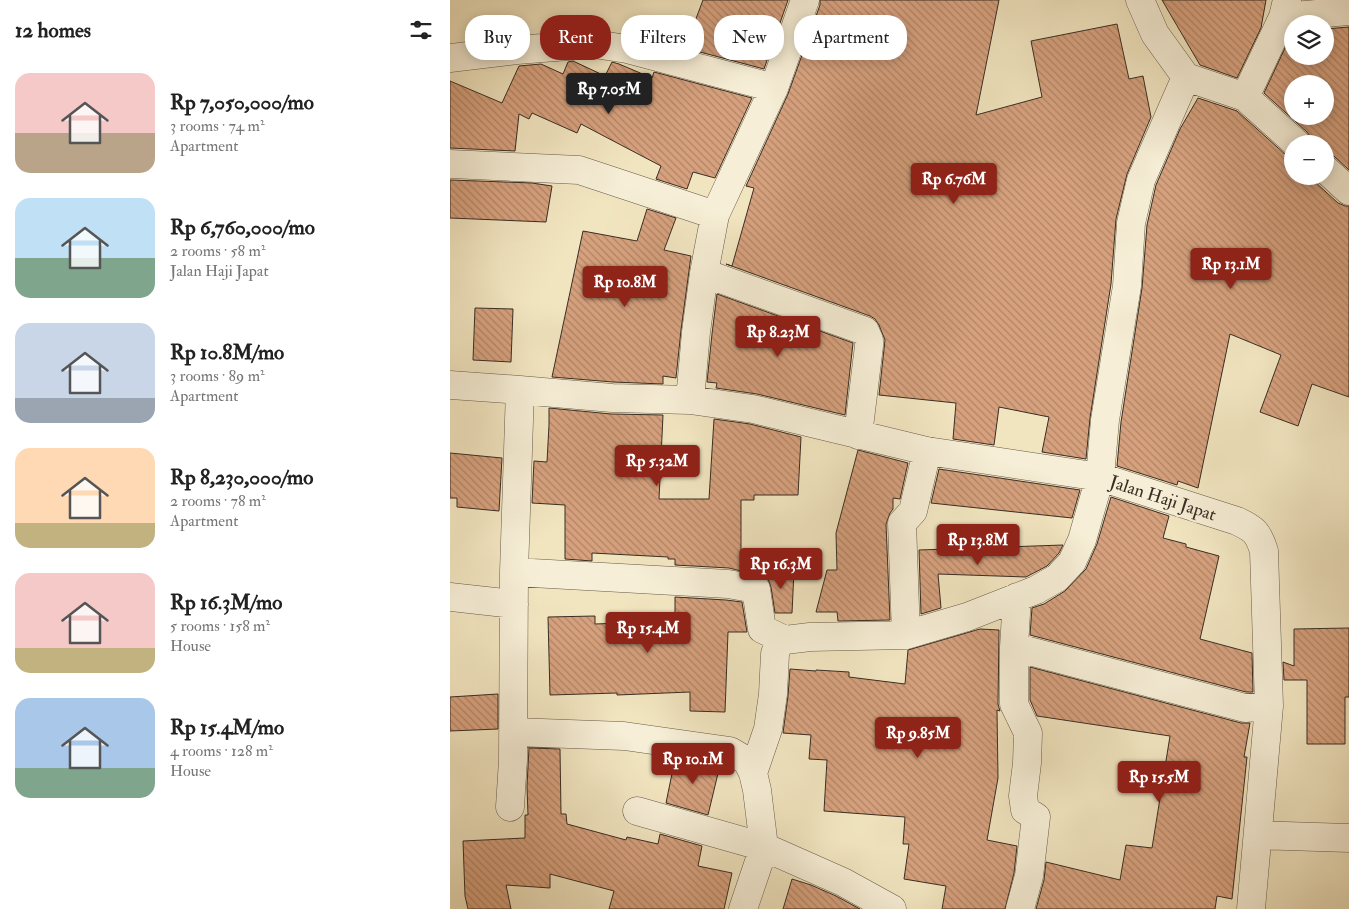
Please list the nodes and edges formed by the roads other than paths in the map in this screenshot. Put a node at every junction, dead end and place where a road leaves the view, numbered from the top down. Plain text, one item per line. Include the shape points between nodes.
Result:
1 (805, 0) edge
2 (1140, 0) edge
3 (1285, 8) edge
4 (1349, 12) edge
5 (450, 58) edge
6 (1186, 77) junction
7 (774, 88) junction
8 (1245, 98) junction
9 (1287, 135) edge
10 (450, 164) edge
11 (1334, 177) edge
12 (1349, 191) edge
13 (715, 215) junction
14 (704, 273) junction
15 (450, 385) edge
16 (520, 390) junction
17 (690, 400) junction
18 (858, 435) junction
19 (927, 451) junction
20 (1100, 477) junction
21 (514, 572) junction
22 (450, 597) edge
23 (1017, 597) junction
24 (514, 604) junction
25 (906, 635) junction
26 (785, 640) junction
27 (1014, 646) junction
28 (1269, 706) junction
29 (514, 732) junction
30 (753, 773) junction
31 (510, 806) dead end
32 (636, 811) dead end
33 (1258, 836) junction
34 (1349, 838) edge
35 (764, 847) junction
36 (743, 909) edge
37 (892, 909) edge
38 (1020, 909) edge
39 (1251, 909) edge

1 - 7 street
2 - 6 street via 1155,34
3 - 4 street
3 - 8 street
5 - 7 street via 594,44 627,49
6 - 8 street
6 - 20 street, Jalan Haji Japat via 1141,180 1131,223 1127,286 1106,411
7 - 13 street
8 - 9 street
10 - 13 street via 579,170
11 - 12 street
13 - 14 street
14 - 17 street
14 - 18 street via 865,331 869,346
15 - 16 street
16 - 17 street via 612,398
16 - 21 street
17 - 18 street via 753,410
18 - 19 street
19 - 20 street
19 - 25 street via 913,511 902,524
20 - 23 street via 1082,540 1072,562 1057,578
20 - 28 street, Jalan Haji Japat via 1237,521 1260,536 1264,551
21 - 24 street
21 - 26 street via 728,584 756,589 762,629
22 - 24 street
23 - 25 street via 967,617
23 - 27 street
24 - 29 street
25 - 26 street
26 - 30 street via 778,644 775,654 768,729
27 - 28 street via 1245,708
27 - 38 street via 1014,704 1028,733 1022,796 1025,810 1036,817 1030,876
28 - 33 street, Jalan Haji Japat
29 - 30 street via 624,736 730,751 747,761
29 - 31 street
30 - 35 street
32 - 35 street
33 - 34 street
33 - 39 street, Jalan Haji Japat
35 - 36 street
35 - 37 street via 843,882

